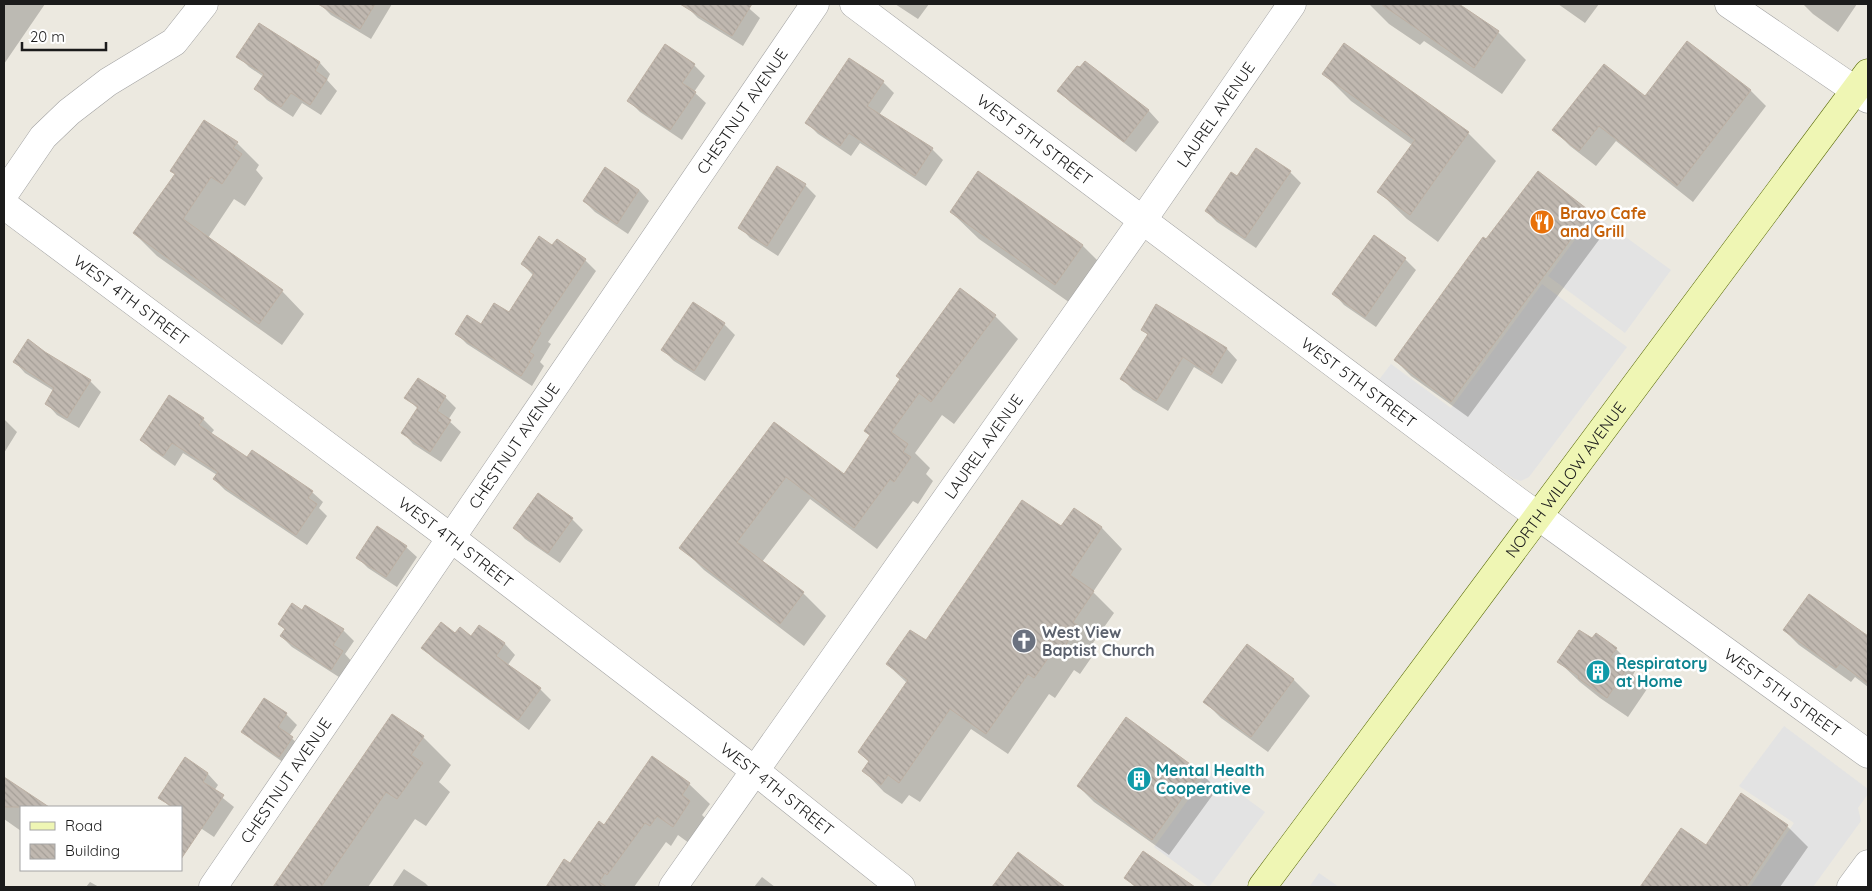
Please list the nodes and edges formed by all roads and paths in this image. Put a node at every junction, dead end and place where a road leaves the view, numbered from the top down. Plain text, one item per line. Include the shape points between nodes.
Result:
1 (204, 4) edge
2 (815, 4) edge
3 (854, 4) edge
4 (1292, 4) edge
5 (1729, 4) edge
6 (1864, 87) edge
7 (4, 194) edge
8 (4, 205) edge
9 (1142, 221) junction
10 (1537, 516) junction
11 (451, 538) junction
12 (1868, 754) edge
13 (754, 770) junction
14 (1868, 864) edge
15 (213, 887) edge
16 (673, 887) edge
17 (901, 887) edge
18 (1262, 887) edge
19 (1851, 887) edge

1 - 7 street via 174,42 108,82 69,112 43,137
2 - 11 street, CHESTNUT AVENUE
3 - 9 street, WEST 5TH STREET
4 - 9 street, LAUREL AVENUE
5 - 6 street
6 - 10 main road, NORTH WILLOW AVENUE
8 - 11 street, WEST 4TH STREET
9 - 10 street, WEST 5TH STREET
9 - 13 street, LAUREL AVENUE
10 - 12 street, WEST 5TH STREET
10 - 18 main road, NORTH WILLOW AVENUE
11 - 13 street, WEST 4TH STREET
11 - 15 street, CHESTNUT AVENUE
13 - 16 street, LAUREL AVENUE
13 - 17 street, WEST 4TH STREET
14 - 19 street

